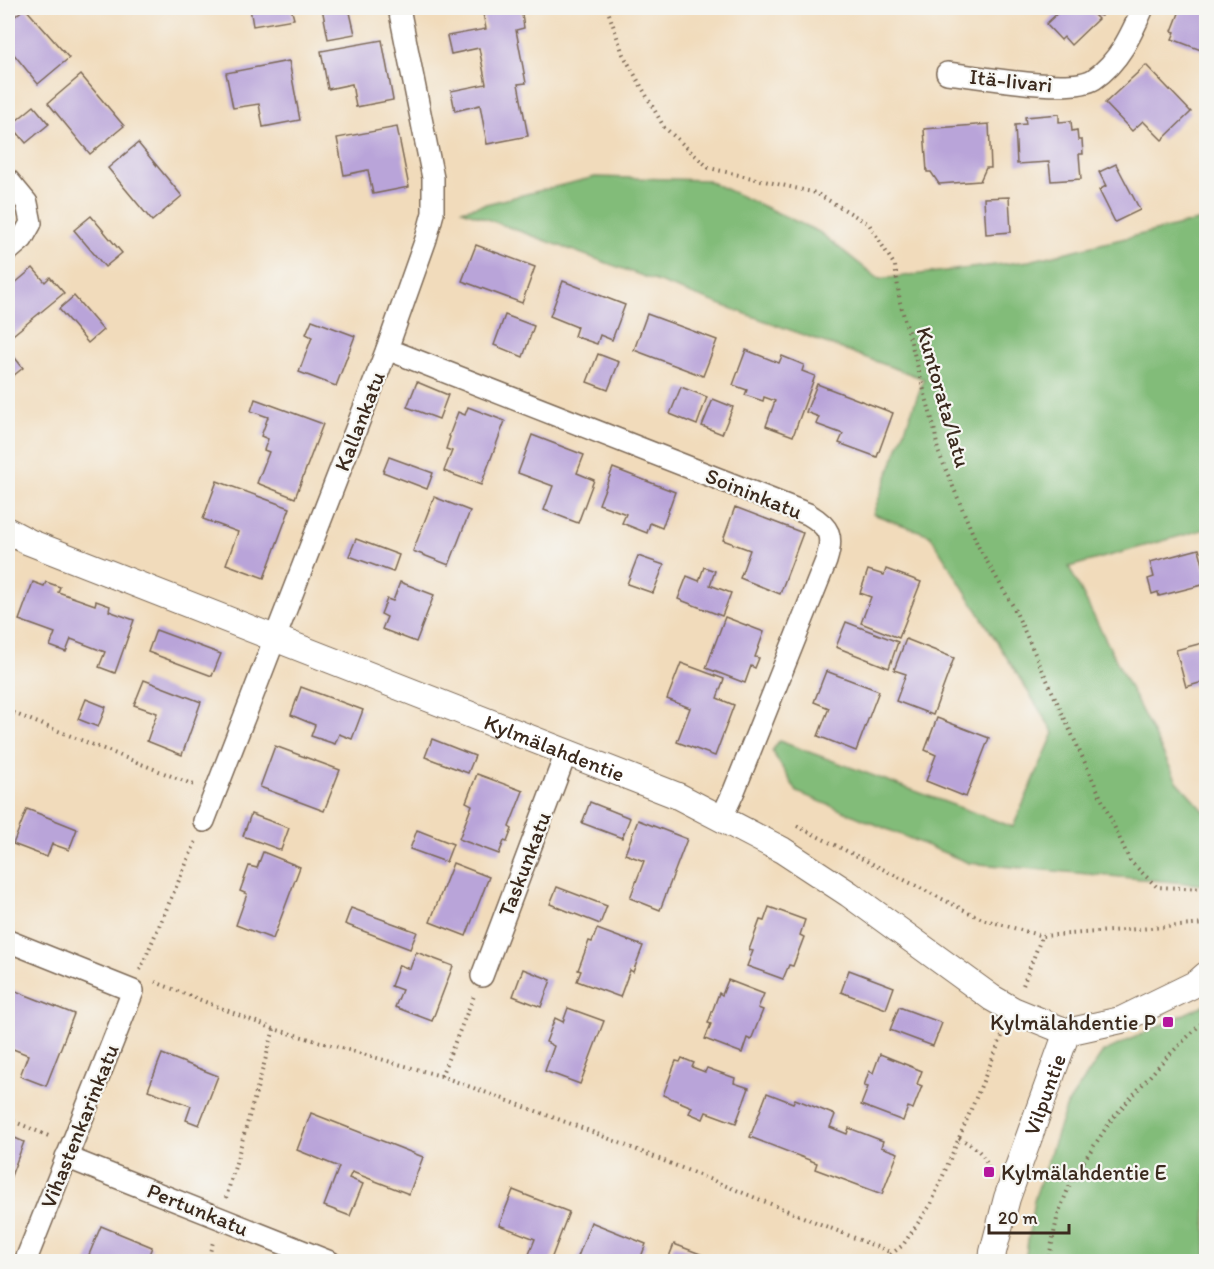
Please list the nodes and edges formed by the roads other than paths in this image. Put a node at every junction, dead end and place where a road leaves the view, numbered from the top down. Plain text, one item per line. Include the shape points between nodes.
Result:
1 (399, 8) edge
2 (1143, 8) edge
3 (947, 73) dead end
4 (8, 180) edge
5 (8, 251) edge
6 (387, 349) junction
7 (8, 531) edge
8 (274, 637) junction
9 (566, 753) junction
10 (721, 819) junction
11 (204, 821) road end
12 (8, 941) edge
13 (1206, 975) edge
14 (482, 976) road end
15 (1067, 1032) junction
16 (66, 1156) junction
17 (25, 1262) edge
18 (330, 1262) edge
19 (992, 1262) edge

1 - 6 street, Kallankatu via 433,178 433,213
2 - 3 street, Itä-Iivari via 1119,57 1092,81 1055,86
4 - 5 street via 27,203 32,223
6 - 8 street, Kallankatu
6 - 10 street, Soininkatu via 823,522 830,533 831,548
7 - 8 street, Kylmälahdentie
8 - 9 street, Kylmälahdentie
8 - 11 street, Kallankatu
9 - 10 street, Kylmälahdentie via 678,796
9 - 14 street, Taskunkatu
10 - 15 street, Kylmälahdentie via 811,868 992,998
12 - 16 street, Vihastenkarinkatu via 135,983
13 - 15 street via 1121,1020
15 - 19 street, Vilpuntie via 1007,1198
16 - 17 street, Vihastenkarinkatu
16 - 18 street, Pertunkatu

